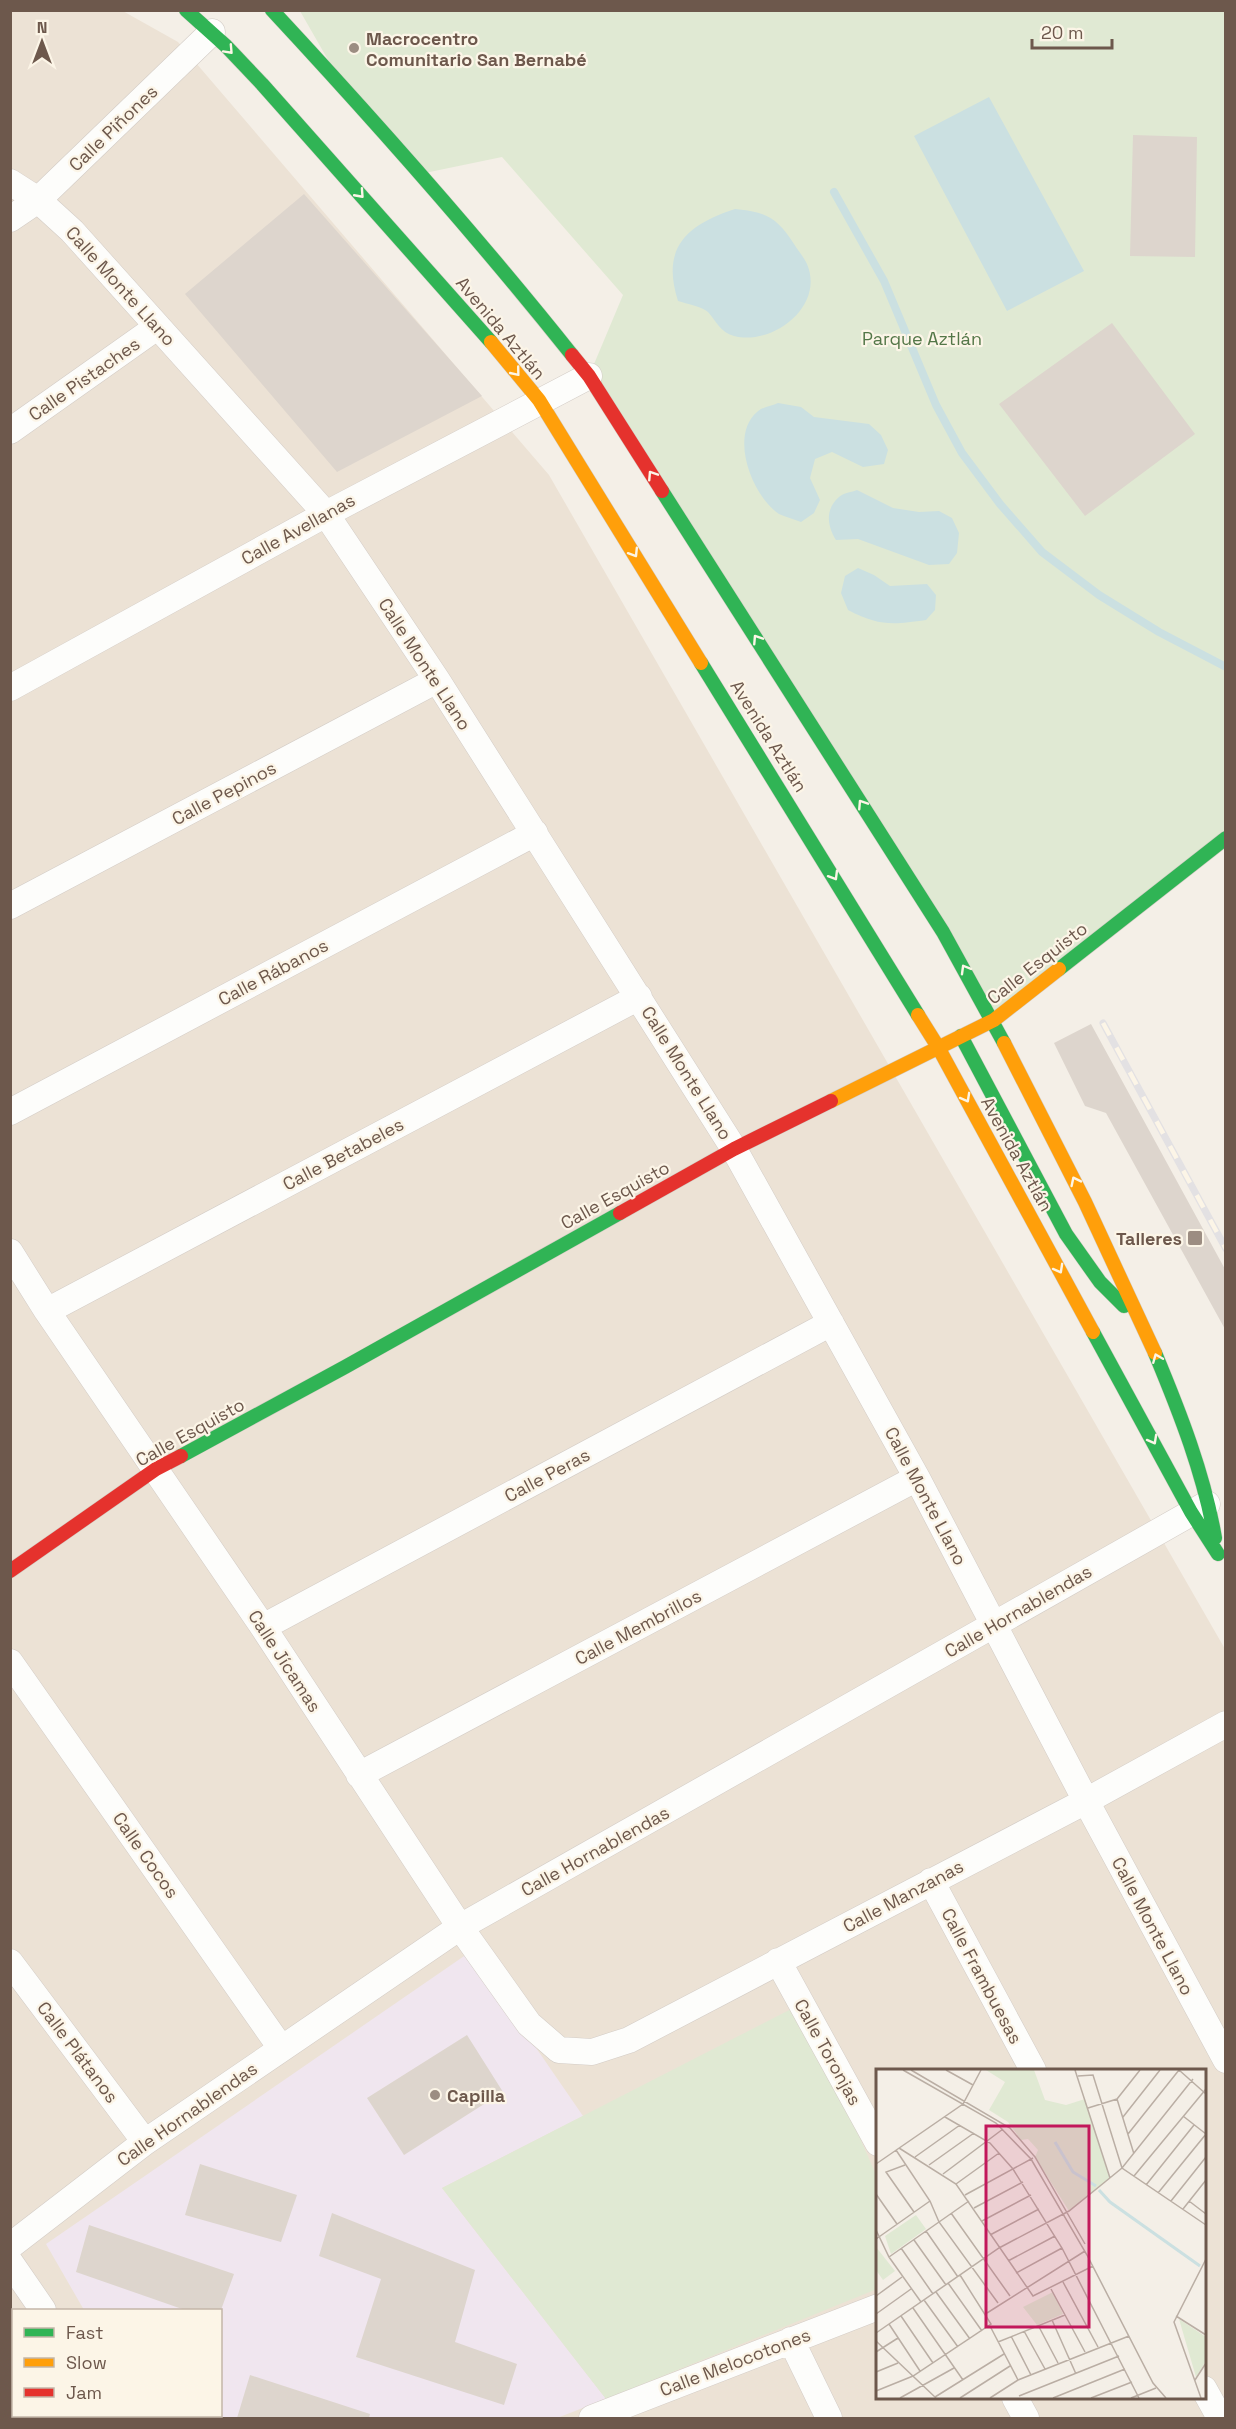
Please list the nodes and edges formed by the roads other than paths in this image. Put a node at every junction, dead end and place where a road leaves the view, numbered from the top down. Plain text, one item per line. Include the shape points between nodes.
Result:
1 (186, 10) edge
2 (272, 10) edge
3 (212, 32) junction
4 (10, 182) edge
5 (38, 200) junction
6 (10, 219) edge
7 (157, 327) junction
8 (589, 376) junction
9 (539, 400) junction
10 (10, 431) edge
11 (326, 514) junction
12 (437, 680) junction
13 (10, 688) edge
14 (535, 833) junction
15 (1226, 838) edge
16 (10, 906) edge
17 (639, 997) junction
18 (994, 1020) junction
19 (961, 1036) junction
20 (938, 1047) junction
21 (10, 1112) edge
22 (734, 1149) junction
23 (10, 1252) edge
24 (47, 1311) junction
25 (1142, 1320) junction
26 (831, 1323) junction
27 (156, 1469) junction
28 (917, 1478) junction
29 (1200, 1507) junction
30 (10, 1571) edge
31 (995, 1625) junction
32 (262, 1627) junction
33 (10, 1662) edge
34 (1226, 1724) edge
35 (359, 1775) junction
36 (1086, 1801) junction
37 (931, 1881) junction
38 (460, 1927) junction
39 (778, 1961) junction
40 (10, 1962) edge
41 (281, 2048) junction
42 (575, 2052) joint
43 (1226, 2061) edge
44 (1032, 2069) edge
45 (876, 2139) edge
46 (145, 2142) junction
47 (10, 2246) edge
48 (10, 2262) edge
49 (876, 2308) edge
50 (42, 2309) edge
51 (791, 2340) junction
52 (1206, 2393) edge
53 (1016, 2399) edge
54 (627, 2412) edge
55 (592, 2418) edge
56 (829, 2418) edge
57 (1026, 2418) edge
58 (1220, 2418) edge

1 - 3 main road, Avenida Aztlán
2 - 8 main road, Avenida Aztlán via 508,275
3 - 5 street, Calle Piñones
3 -> 9 main road, Avenida Aztlán via 428,270
4 - 5 street, Calle Monte Llano
5 - 6 street, Calle Piñones
5 - 7 street, Calle Monte Llano via 72,231
7 - 10 street, Calle Pistaches
7 - 11 street, Calle Monte Llano
8 - 9 street, Calle Avellanas
18 -> 8 main road, Avenida Aztlán via 943,932
9 - 11 street, Calle Avellanas
9 -> 20 main road, Avenida Aztlán
11 - 12 street, Calle Monte Llano
11 - 13 street, Calle Avellanas
12 - 14 street, Calle Monte Llano
12 - 16 street, Calle Pepinos
14 - 17 street, Calle Monte Llano
14 - 21 street, Calle Rábanos
15 - 18 main road, Calle Esquisto
17 - 22 street, Calle Monte Llano
17 - 24 street, Calle Betabeles
18 - 19 main road, Calle Esquisto
25 -> 18 main road, Avenida Aztlán
19 - 20 main road, Calle Esquisto
19 - 25 main road via 1066,1234 1100,1282
20 - 22 main road, Calle Esquisto
20 -> 29 main road, Avenida Aztlán
22 - 26 street, Calle Monte Llano
22 - 27 main road, Calle Esquisto
23 - 24 street, Calle Jícamas
24 - 27 street, Calle Jícamas
29 -> 25 main road, Avenida Aztlán via 1196,1459
26 - 28 street, Calle Monte Llano
26 - 32 street, Calle Peras
27 - 30 main road, Calle Esquisto
27 - 32 street, Calle Jícamas
28 - 31 street, Calle Monte Llano
28 - 35 street, Calle Membrillos
29 - 29 main road, Avenida Aztlán via 1220,1559
29 - 31 street, Calle Hornablendas
31 - 36 street, Calle Monte Llano
31 - 38 street, Calle Hornablendas
32 - 35 street, Calle Jícamas
33 - 41 street, Calle Cocos
34 - 36 street, Calle Manzanas
35 - 38 street, Calle Jícamas
36 - 37 street, Calle Manzanas
36 - 43 street, Calle Monte Llano
37 - 39 street, Calle Manzanas
37 - 44 street, Calle Frambuesas
38 - 41 street, Calle Hornablendas
38 - 42 street, Calle Jícamas via 530,2024 559,2050
39 - 42 street, Calle Manzanas via 628,2040 592,2052
39 - 45 street, Calle Toronjas
40 - 46 street, Calle Plátanos
41 - 46 street, Calle Hornablendas
46 - 47 street, Calle Hornablendas
48 - 50 street
49 - 51 street, Calle Melocotones
51 - 54 street, Calle Melocotones
51 - 56 street
52 - 58 street
53 - 57 street
54 - 55 street, Calle Melocotones

